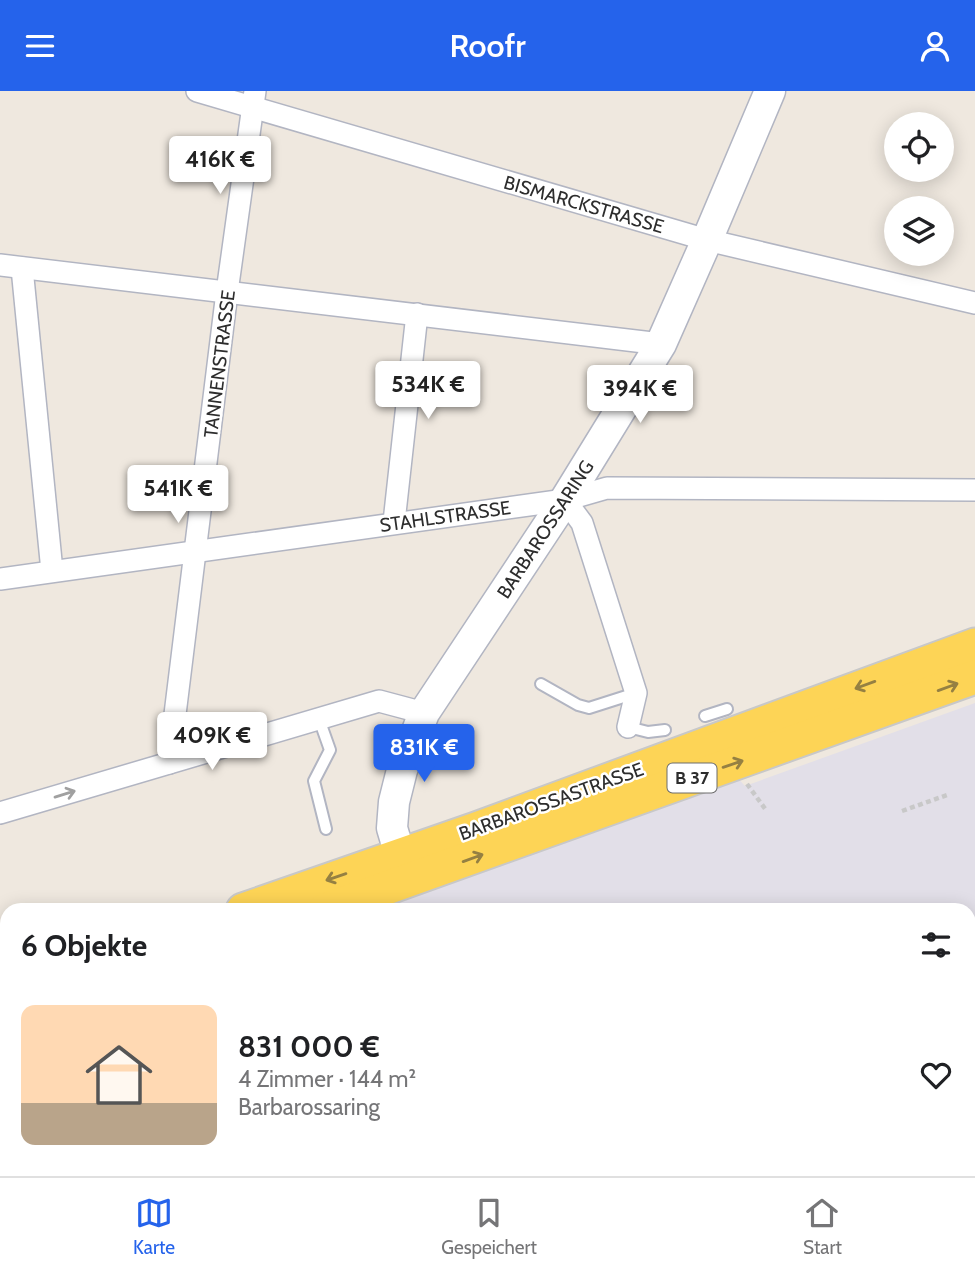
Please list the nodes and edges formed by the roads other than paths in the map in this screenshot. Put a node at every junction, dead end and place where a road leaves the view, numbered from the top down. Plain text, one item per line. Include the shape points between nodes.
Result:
1 (197, 91) edge
2 (769, 91) edge
3 (254, 99) edge
4 (707, 240) junction
5 (0, 265) edge
6 (22, 268) junction
7 (227, 292) junction
8 (975, 303) edge
9 (417, 314) junction
10 (661, 344) junction
11 (975, 490) edge
12 (565, 500) junction
13 (394, 522) junction
14 (196, 551) junction
15 (52, 571) junction
16 (0, 579) edge
17 (975, 645) edge
18 (975, 677) edge
19 (541, 684) dead end
20 (636, 694) junction
21 (727, 709) dead end
22 (424, 713) junction
23 (705, 716) dead end
24 (319, 719) junction
25 (628, 727) joint
26 (665, 730) dead end
27 (169, 763) junction
28 (0, 813) edge
29 (326, 829) dead end
30 (405, 868) junction
31 (270, 903) edge
32 (338, 903) edge

1 - 3 street, BISMARCKSTRASSE
2 - 4 street, BARBAROSSARING
3 - 4 street, BISMARCKSTRASSE
3 - 7 street, TANNENSTRASSE
4 - 8 street, BISMARCKSTRASSE
4 - 10 street, BARBAROSSARING
5 - 6 street
6 - 7 street
6 - 15 street
7 - 9 street
7 - 14 street, TANNENSTRASSE
9 - 10 street
9 - 13 street
10 - 12 street, BARBAROSSARING
11 - 12 street, STAHLSTRASSE via 607,488
12 - 13 street, STAHLSTRASSE
12 - 20 street via 582,523
12 - 22 street, BARBAROSSARING
13 - 14 street, STAHLSTRASSE
14 - 15 street, STAHLSTRASSE
14 - 27 street, TANNENSTRASSE
15 - 16 street, STAHLSTRASSE
17 -> 30 main road, BARBAROSSASTRASSE / B 37
30 -> 18 main road, BARBAROSSASTRASSE / B 37
19 - 20 lane via 589,708
20 - 25 street
21 - 23 lane
22 - 24 street via 379,701
22 - 30 street, BARBAROSSARING via 394,802 392,828
24 - 27 street
24 - 29 lane via 330,750 314,781
25 - 26 lane
28 -> 27 street
30 -> 31 main road, BARBAROSSASTRASSE / B 37
30 - 32 main road, BARBAROSSASTRASSE / B 37

